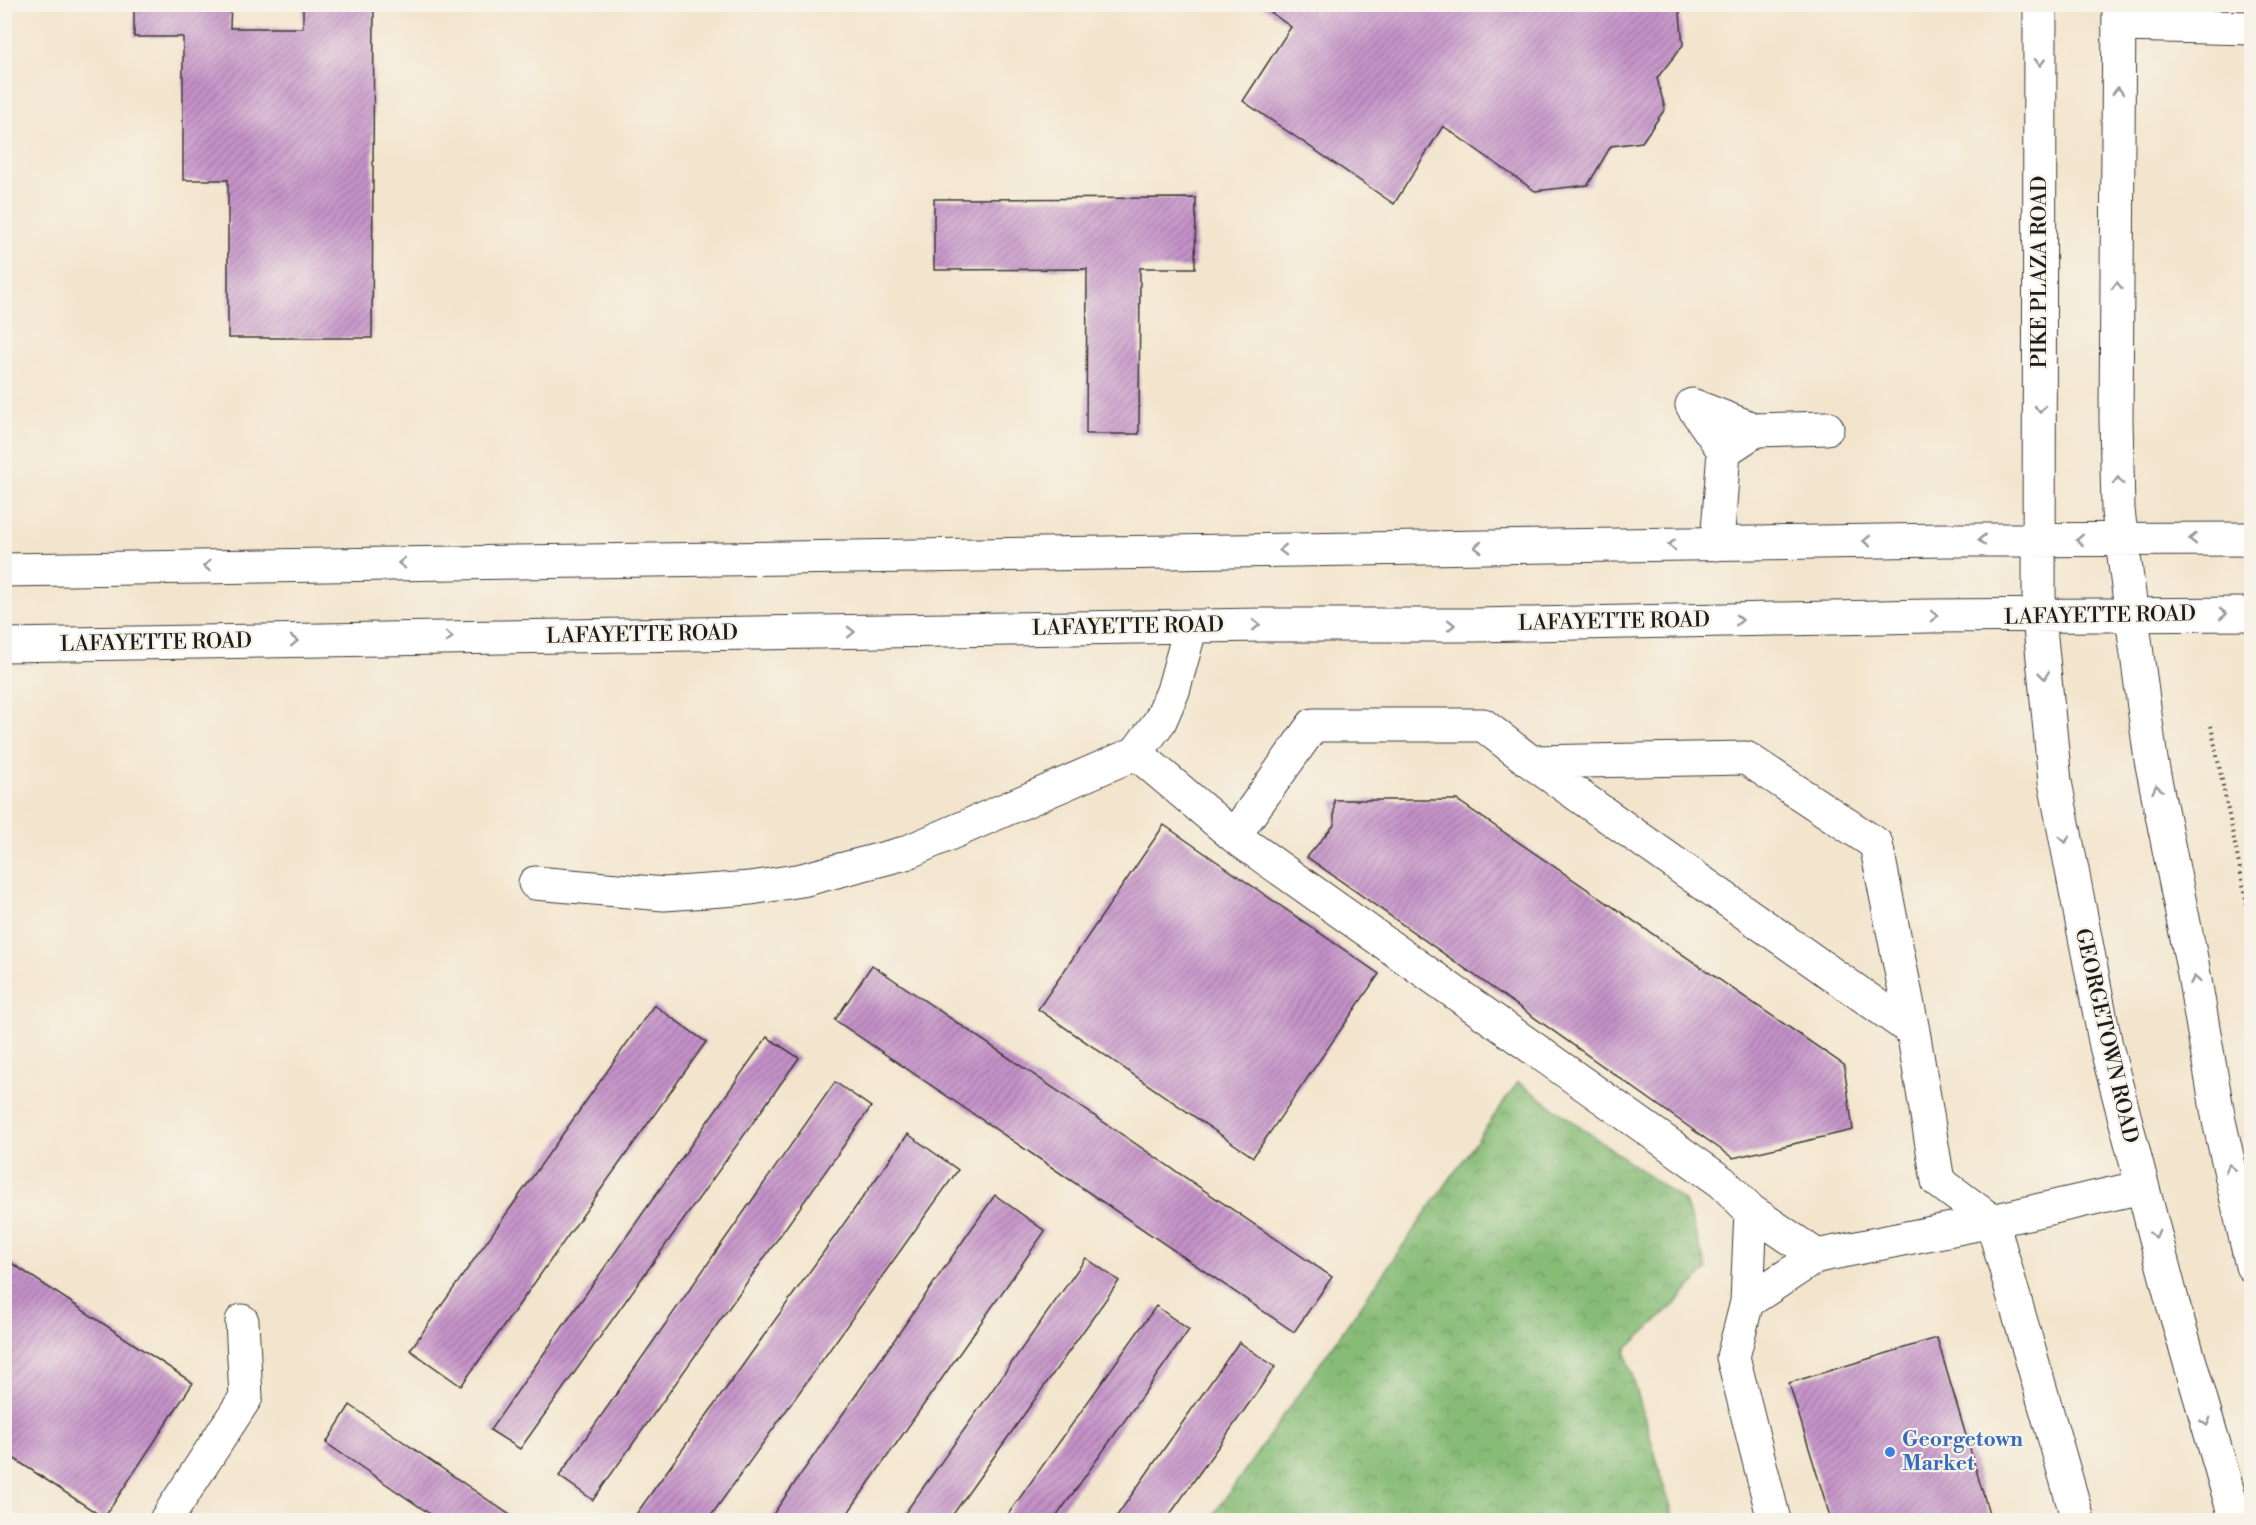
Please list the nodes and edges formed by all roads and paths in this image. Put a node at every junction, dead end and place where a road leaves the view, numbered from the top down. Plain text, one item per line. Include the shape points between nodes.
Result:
1 (2040, 4) edge
2 (2119, 15) edge
3 (2252, 28) edge
4 (1827, 428) dead end
5 (1756, 430) junction
6 (1724, 451) junction
7 (2121, 539) junction
8 (2252, 539) edge
9 (2038, 540) junction
10 (1717, 544) junction
11 (4, 570) edge
12 (2252, 614) edge
13 (2132, 616) junction
14 (2039, 617) junction
15 (1191, 626) junction
16 (4, 645) edge
17 (2211, 726) dead end
18 (1136, 753) junction
19 (1531, 762) junction
20 (1234, 836) junction
21 (535, 883) dead end
22 (2252, 929) edge
23 (1913, 1031) junction
24 (2142, 1187) junction
25 (1751, 1211) junction
26 (1992, 1221) junction
27 (1817, 1256) junction
28 (2252, 1266) edge
29 (1747, 1302) junction
30 (242, 1321) dead end
31 (166, 1521) edge
32 (1774, 1521) edge
33 (2078, 1521) edge
34 (2236, 1521) edge

1 -> 9 main road, PIKE PLAZA ROAD
2 - 3 main road
7 -> 2 main road via 2116,419
4 - 5 main road
5 - 6 main road
5 - 6 main road via 1692,405
6 - 10 main road
8 -> 7 main road
7 -> 9 main road
7 - 13 main road
9 -> 10 main road
9 - 14 main road, GEORGETOWN ROAD
10 -> 11 main road
13 -> 12 main road, LAFAYETTE ROAD
13 - 14 main road, LAFAYETTE ROAD
28 -> 13 main road via 2219,1121 2151,760
15 -> 14 main road, LAFAYETTE ROAD
14 -> 24 main road, GEORGETOWN ROAD via 2055,782 2079,916 2106,1046
16 -> 15 main road, LAFAYETTE ROAD
15 - 18 main road via 1164,711
17 - 22 path
18 - 20 main road
18 - 21 main road via 905,852 802,880 664,894
19 - 20 main road via 1483,725 1313,725
19 - 23 main road
19 - 23 main road via 1746,758 1876,844
20 - 25 main road via 1722,1182
23 - 26 main road via 1938,1181
24 - 26 main road
24 -> 34 main road, GEORGETOWN ROAD
25 - 27 main road
25 - 29 main road
26 - 27 main road
26 - 33 main road
27 - 29 main road
29 - 32 main road via 1733,1357
30 - 31 main road via 246,1396

